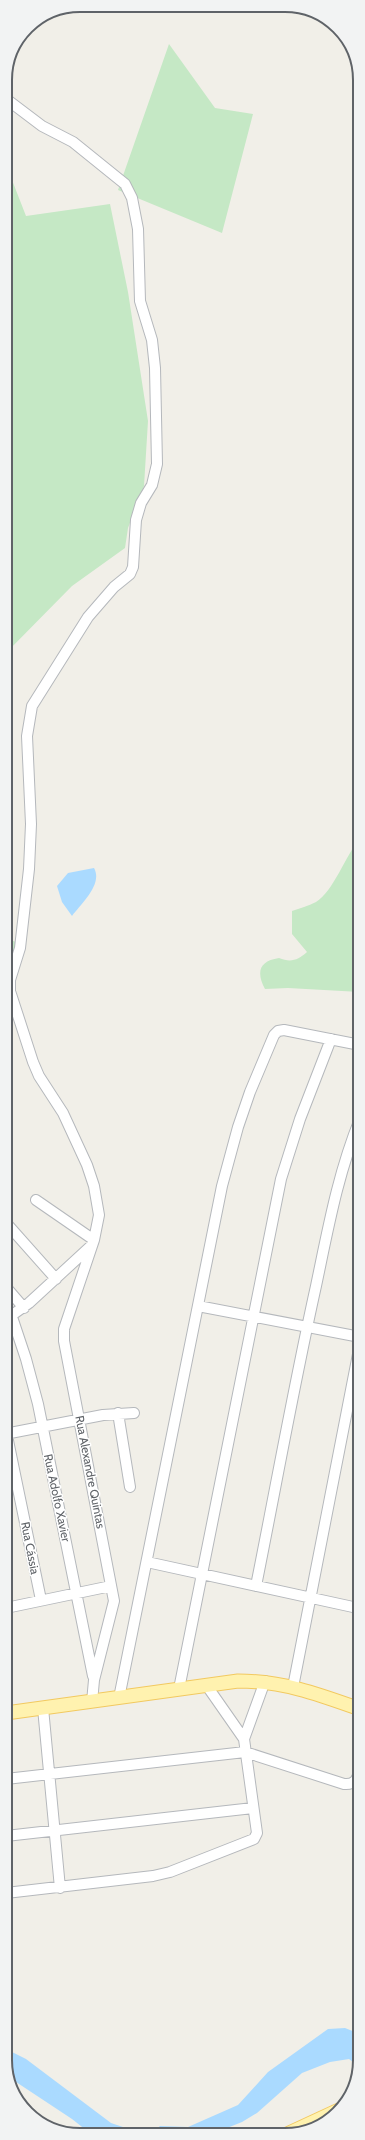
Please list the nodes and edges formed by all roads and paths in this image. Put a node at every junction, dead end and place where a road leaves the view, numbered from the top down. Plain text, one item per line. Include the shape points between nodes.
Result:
1 (12, 103) edge
2 (12, 974) edge
3 (12, 1001) edge
4 (331, 1039) junction
5 (353, 1044) edge
6 (353, 1136) edge
7 (36, 1200) dead end
8 (12, 1230) edge
9 (93, 1243) junction
10 (56, 1279) junction
11 (12, 1294) edge
12 (198, 1306) junction
13 (24, 1308) junction
14 (254, 1316) junction
15 (12, 1317) edge
16 (12, 1326) edge
17 (306, 1327) junction
18 (353, 1336) edge
19 (353, 1380) edge
20 (118, 1413) junction
21 (134, 1413) dead end
22 (80, 1420) junction
23 (43, 1426) junction
24 (12, 1430) edge
25 (12, 1460) edge
26 (130, 1487) dead end
27 (147, 1562) junction
28 (201, 1574) junction
29 (112, 1586) junction
30 (256, 1586) junction
31 (77, 1593) junction
32 (311, 1598) junction
33 (41, 1600) junction
34 (12, 1607) edge
35 (353, 1607) dead end
36 (94, 1680) junction
37 (265, 1681) junction
38 (207, 1686) junction
39 (293, 1687) junction
40 (179, 1689) junction
41 (119, 1698) junction
42 (92, 1702) junction
43 (353, 1707) edge
44 (43, 1708) junction
45 (12, 1712) edge
46 (244, 1739) junction
47 (245, 1752) junction
48 (49, 1775) junction
49 (12, 1778) edge
50 (353, 1783) edge
51 (253, 1808) junction
52 (55, 1832) junction
53 (12, 1836) edge
54 (60, 1888) junction
55 (12, 1892) edge

1 - 2 street, Rua Alexandre Quintas via 42,126 73,142 125,184 132,198 137,222 140,301 152,340 155,368 157,464 152,485 141,502 136,520 133,567 130,574 114,587 88,616 32,706 28,720 31,824 29,870 20,948
3 - 9 street, Rua Alexandre Quintas via 39,1076 63,1113 87,1165 99,1215
4 - 5 street
4 - 12 street via 284,1030 274,1035 238,1127 222,1186
4 - 14 street via 300,1119 281,1179
6 - 17 street via 339,1179
7 - 9 street
8 - 10 street
9 - 10 street
9 - 22 street, Rua Alexandre Quintas via 64,1329 64,1342
10 - 13 street
11 - 13 street
12 - 14 street
12 - 27 street
13 - 15 street
14 - 17 street
14 - 28 street
16 - 23 street, Rua Adolfo Xavier via 26,1359
17 - 18 street
17 - 30 street
19 - 32 street
20 - 21 street
20 - 22 street
20 - 26 street
22 - 23 street
22 - 29 street, Rua Alexandre Quintas
23 - 24 street
23 - 31 street, Rua Adolfo Xavier
25 - 33 street, Rua Cássia
27 - 28 street
27 - 41 street
28 - 30 street
28 - 40 street
29 - 31 street
29 - 36 street, Rua Alexandre Quintas via 113,1609
30 - 32 street
31 - 33 street
31 - 36 street, Rua Adolfo Xavier
32 - 35 street
32 - 39 street
33 - 34 street
36 - 42 street, Rua Alexandre Quintas
37 - 38 main road via 238,1681
37 - 39 main road
37 - 46 street
38 - 40 main road
38 - 46 street
39 - 43 main road
40 - 41 main road
41 - 42 main road
42 - 44 main road
44 - 45 main road
44 - 48 street
46 - 47 street
47 - 48 street
47 - 50 street via 344,1784
47 - 51 street
48 - 49 street
48 - 52 street
51 - 52 street
51 - 54 street via 257,1833 254,1839 170,1872
52 - 53 street
52 - 54 street
54 - 55 street

